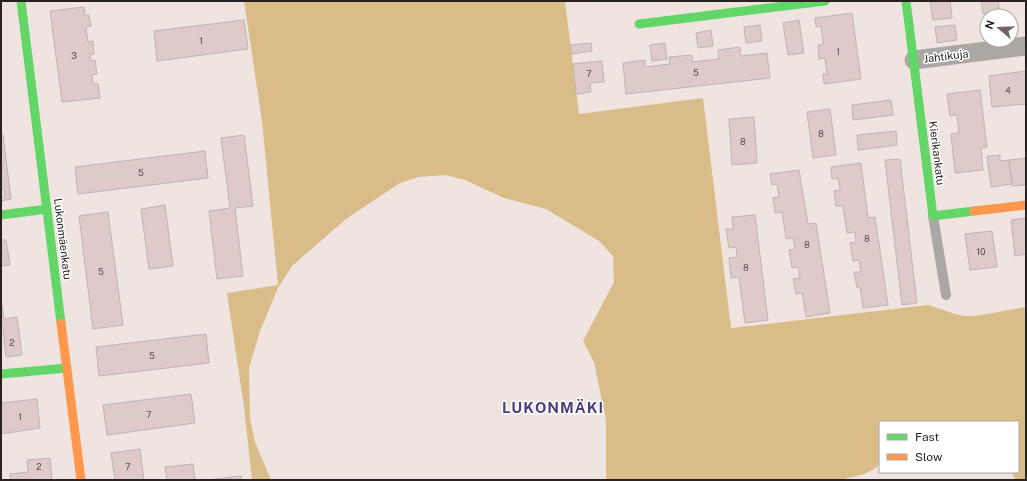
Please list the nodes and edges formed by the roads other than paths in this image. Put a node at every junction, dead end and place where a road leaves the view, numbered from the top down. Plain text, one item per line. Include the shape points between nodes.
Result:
1 (21, 1) edge
2 (825, 1) edge
3 (906, 1) edge
4 (639, 24) dead end
5 (1026, 46) edge
6 (914, 60) junction
7 (1026, 205) edge
8 (47, 209) junction
9 (1, 215) edge
10 (933, 216) junction
11 (946, 295) dead end
12 (67, 368) junction
13 (1, 374) edge
14 (80, 480) edge

1 - 8 street, Lukonmäenkatu
2 - 4 street
3 - 6 street, Kierikankatu
5 - 6 street, Jahtikuja
6 - 10 street, Kierikankatu
7 - 10 street
8 - 9 street
8 - 12 street, Lukonmäenkatu
10 - 11 lane
12 - 13 street
12 - 14 street, Lukonmäenkatu

